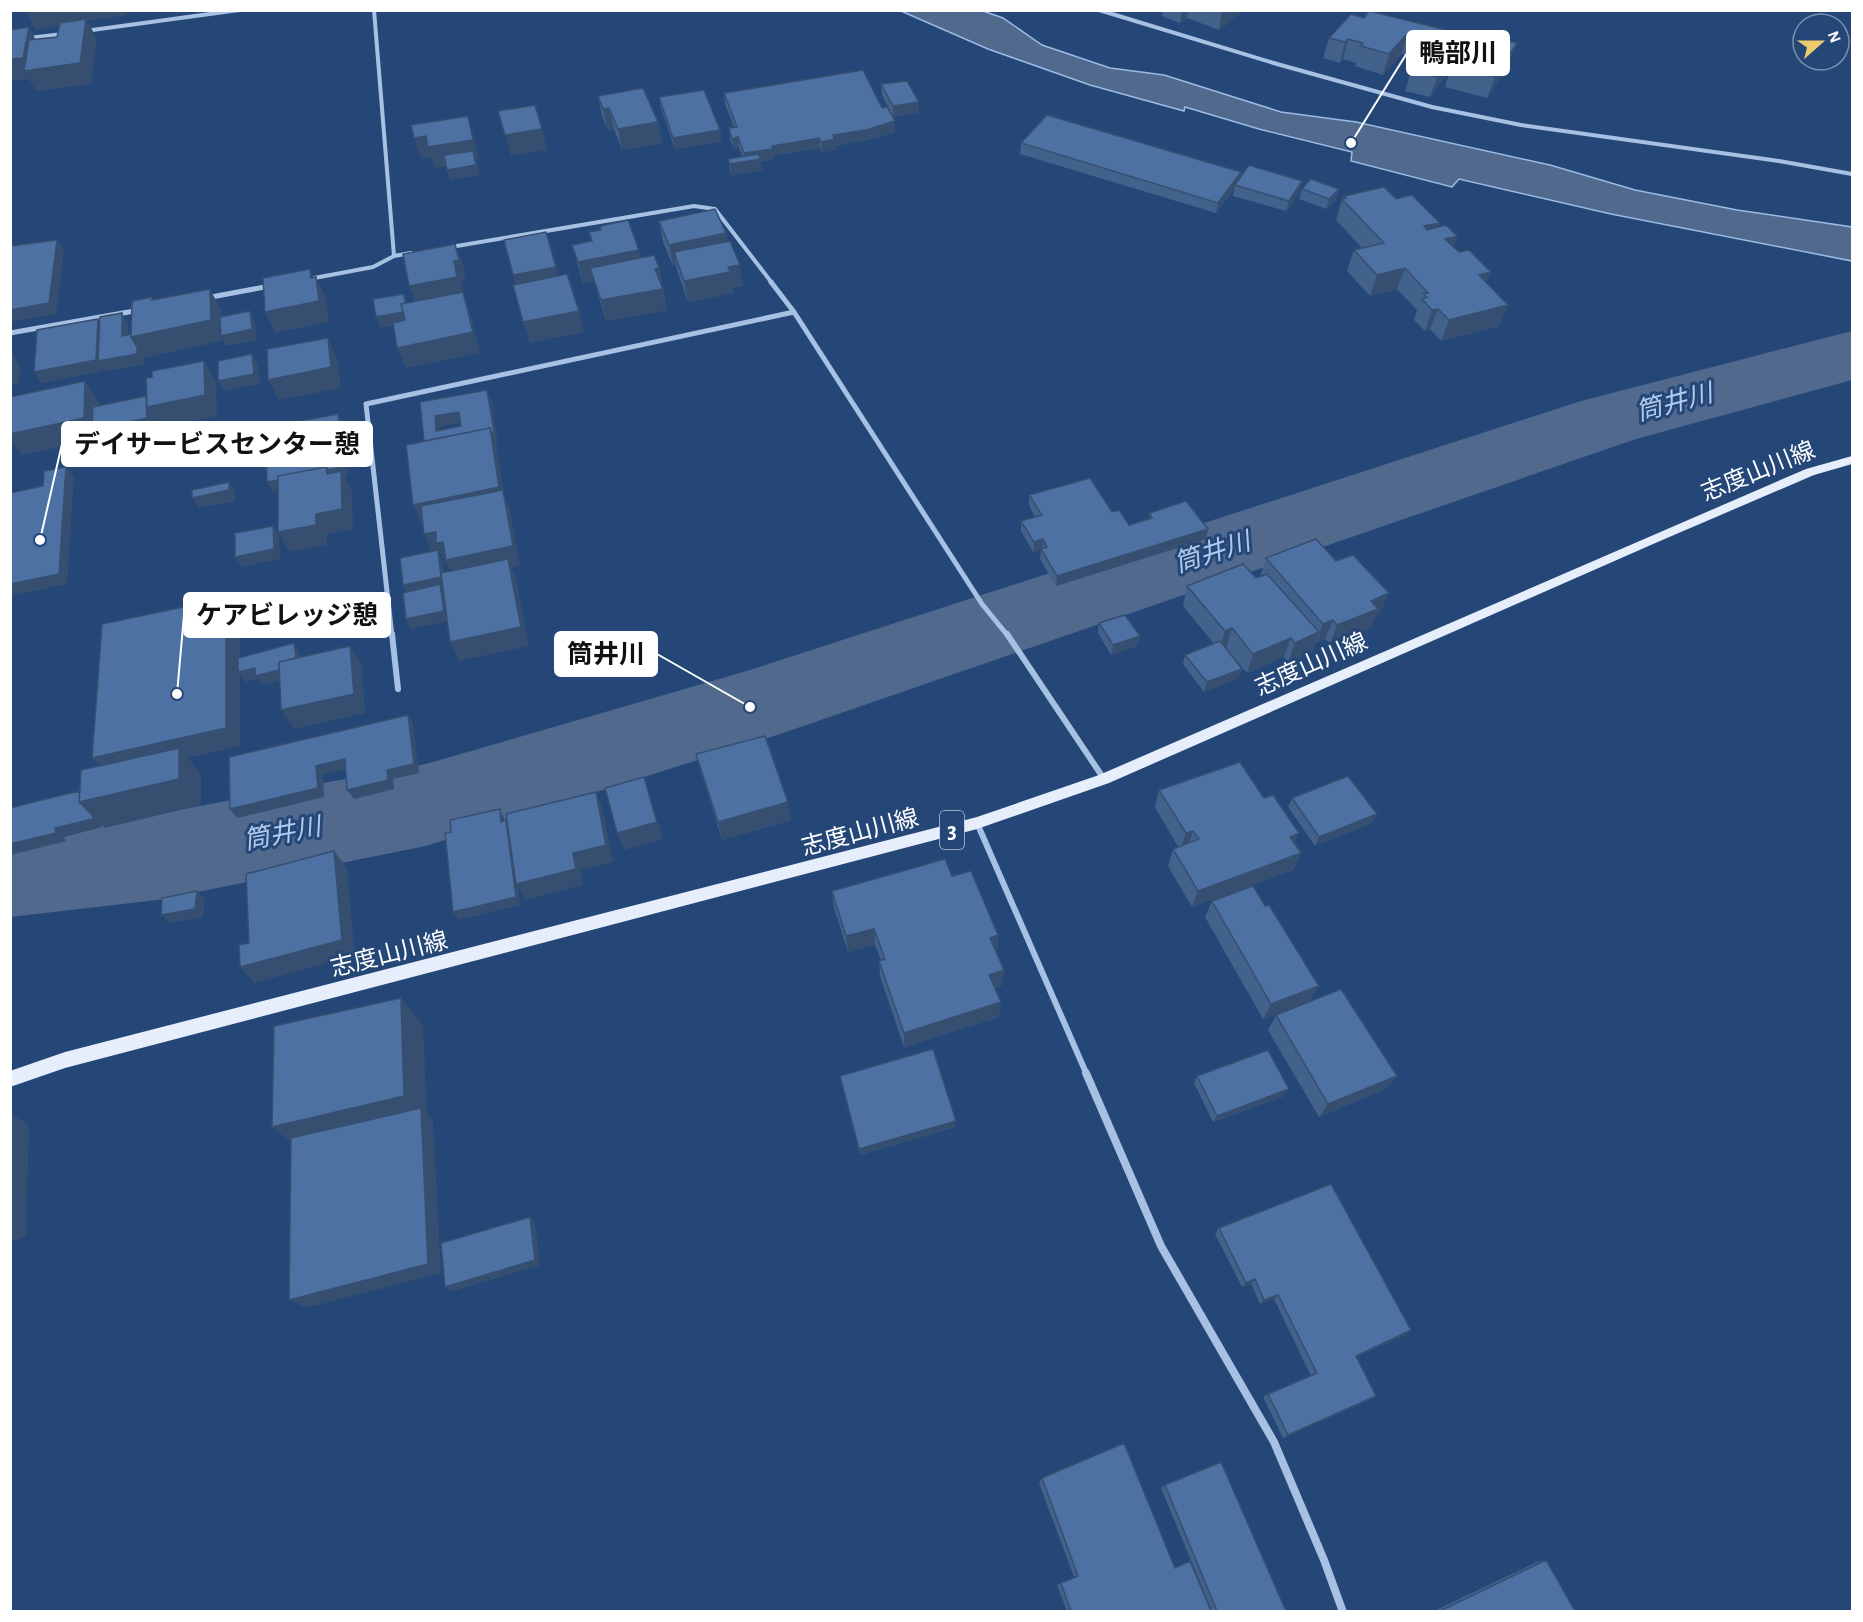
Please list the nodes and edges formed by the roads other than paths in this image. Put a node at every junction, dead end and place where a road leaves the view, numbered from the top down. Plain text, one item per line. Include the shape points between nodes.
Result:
1 (239, 10) edge
2 (374, 10) edge
3 (1099, 10) edge
4 (79, 32) edge
5 (68, 33) edge
6 (22, 39) edge
7 (1852, 174) edge
8 (440, 248) edge
9 (417, 252) edge
10 (394, 256) junction
11 (303, 280) edge
12 (280, 284) edge
13 (198, 299) edge
14 (151, 308) edge
15 (794, 312) junction
16 (10, 333) edge
17 (1852, 460) edge
18 (398, 689) dead end
19 (1104, 779) junction
20 (977, 824) junction
21 (10, 1079) edge
22 (1343, 1611) edge

1 - 4 street
2 - 10 street
3 - 7 street via 1432,107 1521,125
5 - 6 street
8 - 15 street via 694,206 715,209
9 - 10 street
10 - 11 street via 373,267
12 - 13 street
14 - 16 street
15 - 18 street via 366,404
15 - 19 street via 982,604 1014,644
17 - 19 main road, 志度山川線 / 3 via 1810,472 1655,538
19 - 20 main road, 志度山川線 / 3
20 - 21 main road, 志度山川線 / 3 via 65,1060
20 - 22 street via 1161,1246 1274,1442

